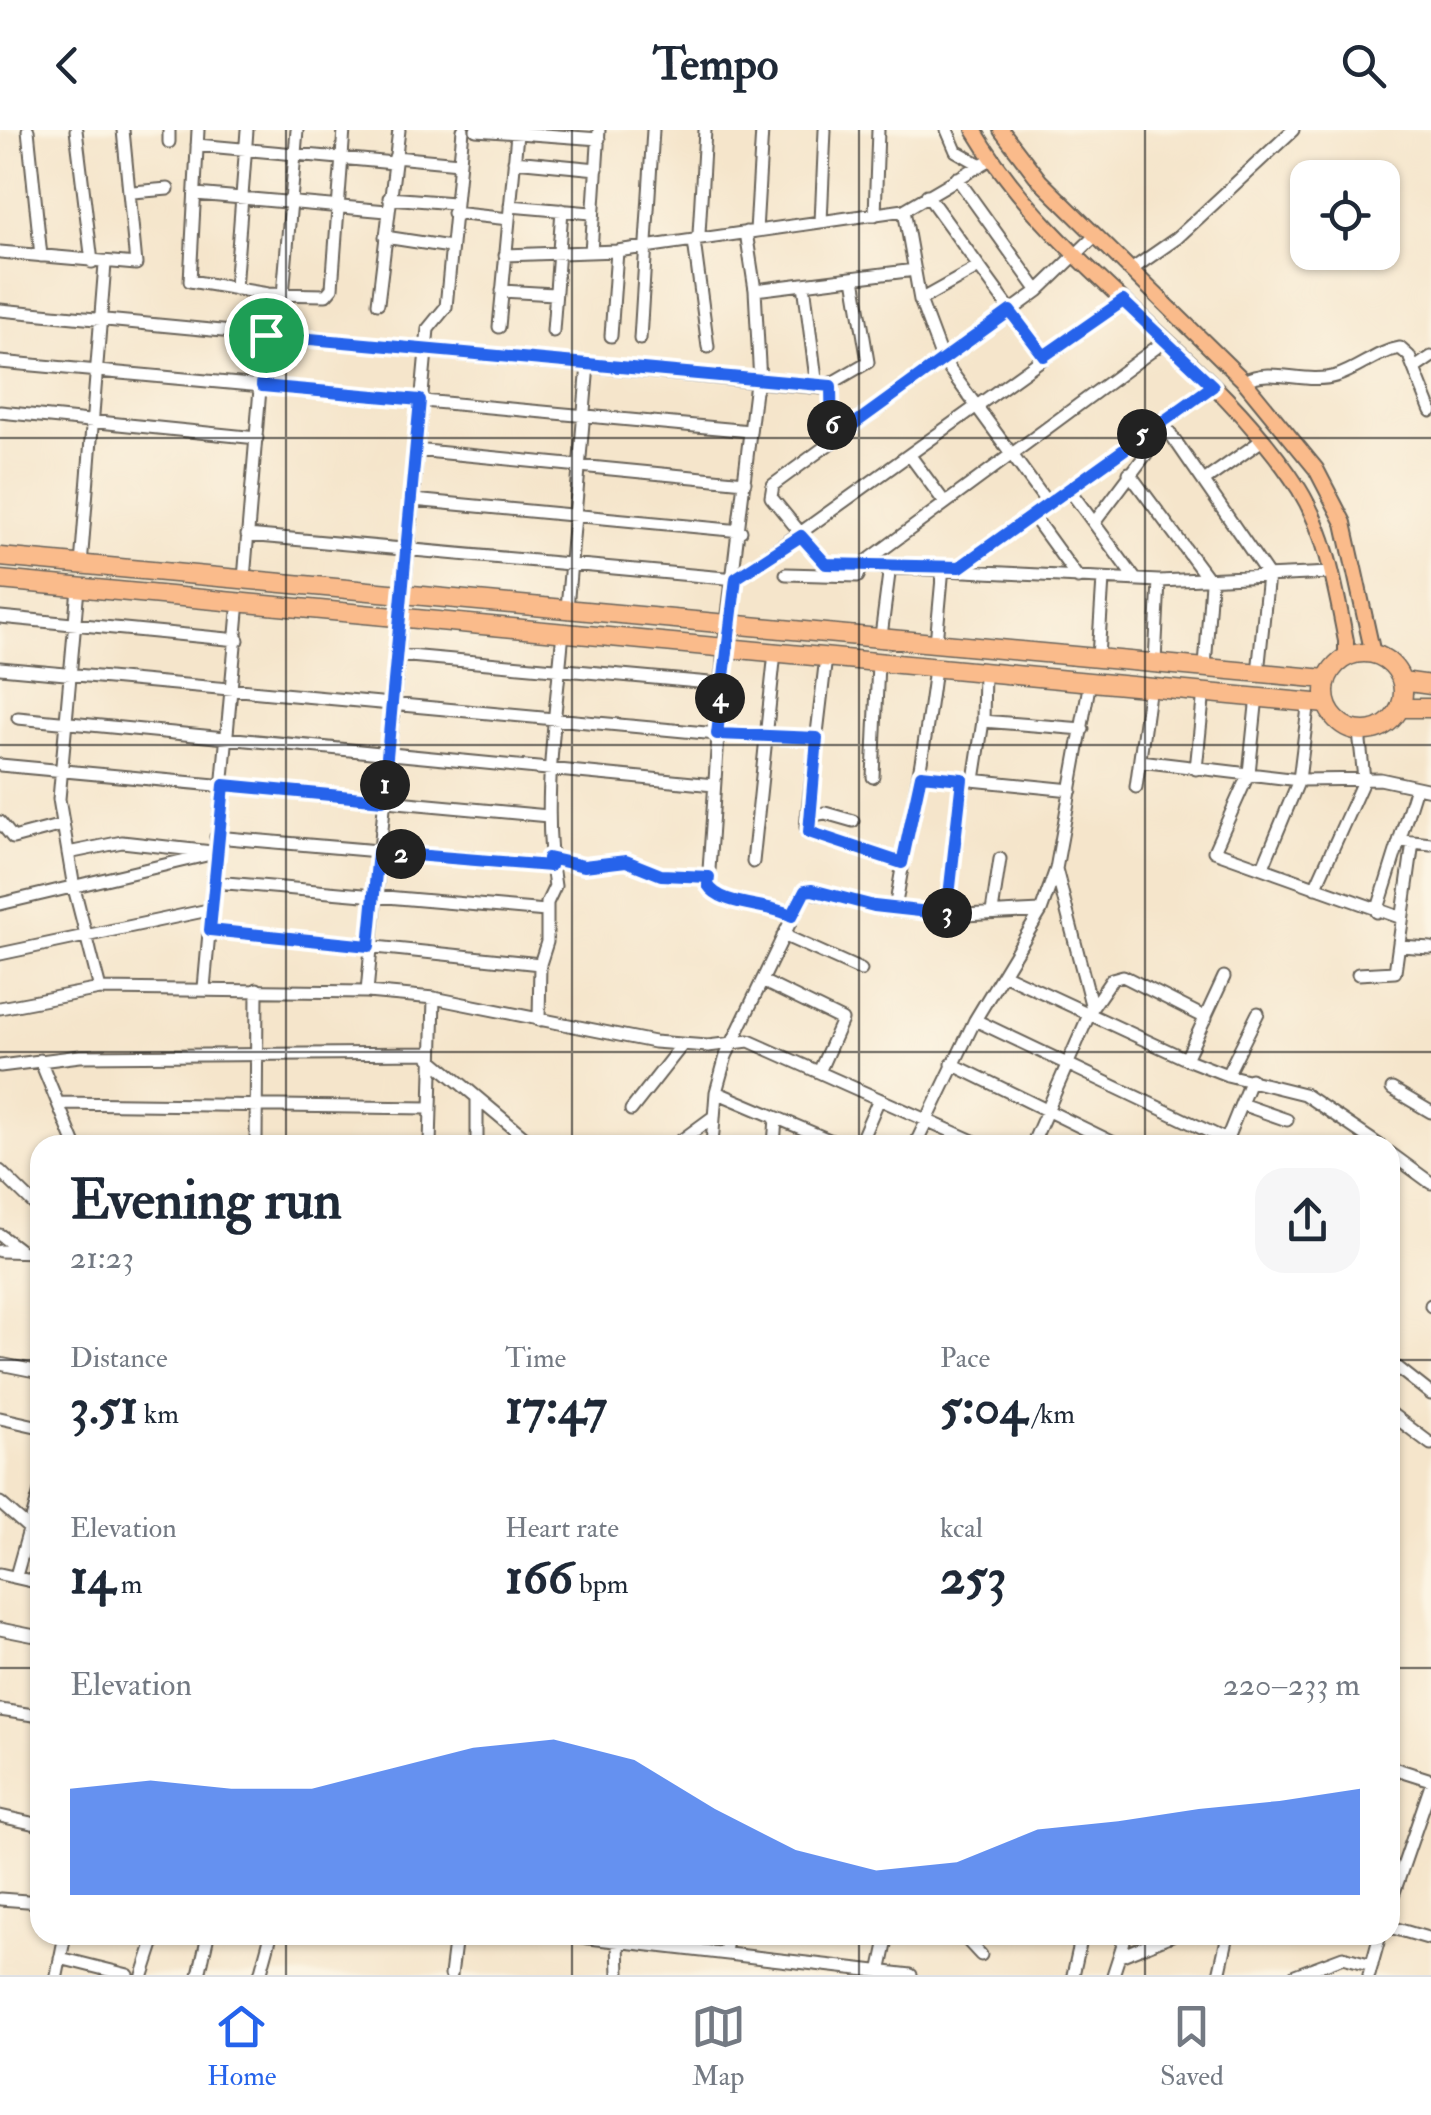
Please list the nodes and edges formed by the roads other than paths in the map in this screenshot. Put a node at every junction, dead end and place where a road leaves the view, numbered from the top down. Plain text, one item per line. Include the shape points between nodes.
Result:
1 (28, 130) edge
2 (76, 130) edge
3 (124, 130) edge
4 (198, 130) edge
5 (247, 130) edge
6 (297, 130) edge
7 (344, 130) edge
8 (399, 130) edge
9 (464, 130) edge
10 (476, 130) edge
11 (490, 130) edge
12 (653, 130) edge
13 (705, 130) edge
14 (762, 130) edge
15 (825, 130) edge
16 (878, 130) edge
17 (947, 130) edge
18 (974, 130) edge
19 (1001, 130) edge
20 (1294, 130) edge
21 (517, 134) junction
22 (599, 134) edge
23 (197, 145) junction
24 (246, 150) junction
25 (295, 154) junction
26 (341, 159) junction
27 (394, 160) junction
28 (514, 160) junction
29 (986, 162) junction
30 (459, 163) junction
31 (597, 169) junction
32 (956, 178) junction
33 (168, 189) dead end
34 (132, 192) junction
35 (196, 194) junction
36 (928, 195) junction
37 (243, 199) junction
38 (290, 203) junction
39 (388, 204) junction
40 (336, 206) junction
41 (454, 208) junction
42 (562, 210) junction
43 (904, 210) junction
44 (510, 212) junction
45 (591, 214) junction
46 (876, 215) junction
47 (821, 222) junction
48 (751, 232) junction
49 (1095, 236) junction
50 (385, 237) junction
51 (694, 241) junction
52 (450, 247) junction
53 (646, 247) junction
54 (617, 250) junction
55 (0, 252) edge
56 (591, 252) junction
57 (1075, 254) junction
58 (505, 255) junction
59 (41, 256) junction
60 (558, 256) junction
61 (99, 263) junction
62 (979, 267) junction
63 (915, 270) junction
64 (1132, 270) junction
65 (854, 278) junction
66 (804, 284) junction
67 (236, 288) junction
68 (755, 290) junction
69 (502, 291) junction
70 (1038, 291) junction
71 (268, 294) junction
72 (554, 294) junction
73 (282, 295) junction
74 (920, 300) junction
75 (1123, 301) junction
76 (378, 304) dead end
77 (0, 310) edge
78 (1010, 311) junction
79 (104, 320) junction
80 (499, 328) dead end
81 (553, 331) dead end
82 (266, 335) junction
83 (611, 336) dead end
84 (640, 339) dead end
85 (1164, 341) junction
86 (708, 346) dead end
87 (426, 350) junction
88 (1044, 356) junction
89 (1431, 357) edge
90 (942, 359) junction
91 (0, 362) edge
92 (588, 365) junction
93 (1414, 368) junction
94 (100, 371) junction
95 (1244, 381) junction
96 (760, 382) junction
97 (262, 386) junction
98 (831, 386) junction
99 (1213, 386) junction
100 (817, 387) junction
101 (420, 400) junction
102 (978, 406) junction
103 (1431, 411) edge
104 (0, 412) edge
105 (583, 415) junction
106 (95, 421) junction
107 (1163, 424) junction
108 (750, 431) junction
109 (257, 438) junction
110 (832, 440) junction
111 (1261, 441) junction
112 (415, 450) junction
113 (1012, 454) junction
114 (910, 456) junction
115 (578, 466) junction
116 (1130, 474) junction
117 (1204, 481) junction
118 (745, 482) junction
119 (1068, 488) junction
120 (413, 500) junction
121 (944, 504) junction
122 (1048, 504) junction
123 (574, 515) junction
124 (1033, 516) junction
125 (1094, 523) junction
126 (741, 531) junction
127 (247, 535) junction
128 (801, 536) junction
129 (408, 548) junction
130 (0, 557) edge
131 (570, 564) junction
132 (863, 564) junction
133 (81, 566) junction
134 (890, 566) junction
135 (943, 567) junction
136 (960, 567) junction
137 (1330, 573) junction
138 (786, 574) dead end
139 (1268, 574) junction
140 (1206, 577) junction
141 (736, 578) junction
142 (1078, 578) junction
143 (244, 579) junction
144 (0, 580) edge
145 (1104, 580) junction
146 (1136, 580) junction
147 (1160, 581) junction
148 (78, 588) junction
149 (402, 594) junction
150 (240, 601) junction
151 (567, 608) junction
152 (400, 617) junction
153 (0, 618) edge
154 (729, 623) junction
155 (76, 625) junction
156 (563, 631) junction
157 (881, 636) junction
158 (238, 640) junction
159 (936, 643) junction
160 (724, 647) junction
161 (775, 652) junction
162 (398, 654) junction
163 (1373, 654) junction
164 (826, 657) junction
165 (1098, 657) junction
166 (1346, 657) junction
167 (1155, 662) junction
168 (878, 663) junction
169 (934, 667) junction
170 (1205, 667) junction
171 (0, 668) edge
172 (560, 668) junction
173 (984, 672) junction
174 (1258, 672) junction
175 (70, 674) junction
176 (1326, 678) junction
177 (1090, 681) junction
178 (1402, 681) junction
179 (721, 684) junction
180 (1431, 685) edge
181 (1150, 686) junction
182 (234, 688) junction
183 (1204, 691) junction
184 (1257, 696) junction
185 (1317, 702) junction
186 (393, 704) junction
187 (1400, 708) junction
188 (1431, 708) edge
189 (18, 718) dead end
190 (556, 718) junction
191 (984, 721) junction
192 (67, 722) junction
193 (1083, 729) junction
194 (1360, 732) junction
195 (717, 734) junction
196 (765, 736) junction
197 (228, 737) junction
198 (817, 738) junction
199 (389, 752) junction
200 (1140, 761) junction
201 (0, 766) edge
202 (1196, 768) junction
203 (61, 770) junction
204 (554, 770) junction
205 (1249, 774) junction
206 (921, 775) junction
207 (873, 777) dead end
208 (968, 779) junction
209 (1364, 779) junction
210 (1299, 780) junction
211 (224, 785) junction
212 (714, 785) junction
213 (1136, 787) dead end
214 (1416, 788) junction
215 (1071, 790) junction
216 (1431, 790) edge
217 (383, 800) junction
218 (548, 816) junction
219 (808, 816) junction
220 (0, 822) edge
221 (853, 822) dead end
222 (62, 825) junction
223 (216, 837) junction
224 (13, 838) junction
225 (1406, 842) junction
226 (1431, 844) edge
227 (0, 846) edge
228 (378, 852) junction
229 (68, 853) junction
230 (215, 853) junction
231 (1000, 858) dead end
232 (549, 862) junction
233 (752, 862) dead end
234 (902, 863) junction
235 (1056, 868) junction
236 (1263, 868) junction
237 (709, 877) junction
238 (215, 882) junction
239 (74, 888) junction
240 (1315, 888) junction
241 (374, 896) junction
242 (0, 904) edge
243 (213, 909) junction
244 (895, 910) junction
245 (546, 911) junction
246 (1042, 911) junction
247 (992, 912) junction
248 (1377, 912) junction
249 (947, 914) junction
250 (792, 916) junction
251 (1402, 918) junction
252 (210, 930) junction
253 (783, 935) junction
254 (86, 936) junction
255 (369, 946) junction
256 (1400, 946) junction
257 (1431, 948) edge
258 (0, 954) edge
259 (540, 964) junction
260 (861, 970) dead end
261 (1003, 974) junction
262 (1358, 974) dead end
263 (1224, 977) dead end
264 (764, 982) junction
265 (204, 988) junction
266 (100, 989) junction
267 (257, 989) junction
268 (367, 992) junction
269 (434, 998) junction
270 (0, 1008) edge
271 (1091, 1012) junction
272 (1258, 1012) dead end
273 (1206, 1018) junction
274 (539, 1020) junction
275 (975, 1020) junction
276 (732, 1040) junction
277 (682, 1046) junction
278 (257, 1053) junction
279 (430, 1055) junction
280 (1186, 1059) junction
281 (40, 1060) junction
282 (952, 1064) junction
283 (0, 1066) edge
284 (1068, 1066) junction
285 (820, 1072) junction
286 (1227, 1075) junction
287 (1251, 1079) junction
288 (1392, 1090) dead end
289 (716, 1092) junction
290 (477, 1098) junction
291 (880, 1099) junction
292 (59, 1103) junction
293 (1241, 1104) junction
294 (258, 1108) junction
295 (429, 1108) junction
296 (631, 1110) dead end
297 (1047, 1112) junction
298 (1431, 1112) edge
299 (712, 1118) junction
300 (776, 1118) junction
301 (924, 1120) junction
302 (1287, 1120) dead end
303 (71, 1135) edge
304 (257, 1135) edge
305 (430, 1135) edge
306 (478, 1135) edge
307 (521, 1135) edge
308 (689, 1135) edge
309 (712, 1135) edge
310 (775, 1135) edge
311 (817, 1135) edge
312 (863, 1135) edge
313 (918, 1135) edge
314 (959, 1135) edge
315 (1037, 1135) edge
316 (1096, 1135) edge
317 (1215, 1135) edge
318 (1234, 1135) edge
319 (1364, 1135) edge
320 (1400, 1161) edge
321 (0, 1171) edge
322 (1431, 1184) edge
323 (30, 1200) edge
324 (0, 1235) edge
325 (0, 1251) edge
326 (21, 1251) junction
327 (30, 1251) edge
328 (0, 1364) edge
329 (30, 1370) edge
330 (1400, 1370) edge
331 (1431, 1394) edge
332 (0, 1418) edge
333 (1400, 1421) edge
334 (30, 1425) edge
335 (1431, 1444) edge
336 (0, 1503) edge
337 (30, 1521) edge
338 (27, 1530) junction
339 (30, 1532) edge
340 (0, 1574) edge
341 (16, 1576) junction
342 (30, 1580) edge
343 (0, 1628) edge
344 (30, 1635) edge
345 (0, 1710) edge
346 (30, 1714) edge
347 (1400, 1771) edge
348 (1431, 1782) edge
349 (0, 1816) edge
350 (30, 1823) edge
351 (1400, 1874) edge
352 (0, 1898) edge
353 (30, 1901) edge
354 (1400, 1930) edge
355 (1431, 1939) edge
356 (63, 1945) edge
357 (153, 1945) edge
358 (206, 1945) edge
359 (268, 1945) edge
360 (455, 1945) edge
361 (608, 1945) edge
362 (661, 1945) edge
363 (726, 1945) edge
364 (886, 1945) edge
365 (972, 1945) edge
366 (1080, 1945) edge
367 (1123, 1945) edge
368 (1147, 1945) edge
369 (1226, 1945) edge
370 (1377, 1945) edge
371 (725, 1952) junction
372 (981, 1955) dead end
373 (1120, 1956) junction
374 (60, 1958) junction
375 (882, 1968) junction
376 (1371, 1970) edge
377 (905, 1974) edge
378 (56, 1975) edge
379 (128, 1975) edge
380 (143, 1975) edge
381 (200, 1975) edge
382 (260, 1975) edge
383 (451, 1975) edge
384 (620, 1975) edge
385 (1073, 1975) edge
386 (1113, 1975) edge
387 (1219, 1975) edge
388 (1295, 1975) edge

1 - 59 street
2 - 61 street
3 - 34 street
4 - 23 street
5 - 24 street
6 - 25 street
7 - 26 street
8 - 27 street
9 - 30 street
10 - 11 street
11 - 21 street
12 - 53 street
13 - 51 street
14 - 48 street
15 - 47 street
16 - 46 street
17 - 29 street via 956,151
18 - 29 main road
19 - 49 main road via 1018,157
20 - 64 street via 1177,238
21 - 22 street
21 - 28 street
22 - 31 street
23 - 24 street
23 - 35 street
24 - 25 street
24 - 37 street
25 - 26 street
25 - 38 street
26 - 27 street
26 - 40 street
27 - 30 street
27 - 39 street
28 - 31 street
28 - 44 street
29 - 32 street
29 - 57 main road
30 - 41 street
31 - 45 street
32 - 36 street
32 - 70 street
33 - 34 street
34 - 61 street via 138,260
35 - 37 street
35 - 67 street via 190,281
36 - 43 street
36 - 62 street
37 - 38 street
37 - 67 street
38 - 40 street
38 - 73 street
39 - 40 street
39 - 41 street
39 - 50 street
40 - 73 street via 330,292
41 - 44 street
41 - 52 street
42 - 44 street
42 - 45 street
42 - 60 street
43 - 46 street
43 - 63 street
44 - 58 street
45 - 56 street
46 - 47 street
47 - 48 street
48 - 51 street
48 - 68 street
49 - 57 street
49 - 64 main road
50 - 52 street
50 - 76 street
51 - 53 street
51 - 86 street
52 - 87 street via 446,307 428,329
53 - 54 street
53 - 84 street
54 - 56 street
54 - 83 street
55 - 59 street
56 - 60 street
57 - 70 street
57 - 75 main road
58 - 60 street
58 - 69 street
59 - 61 street
60 - 72 street
61 - 79 street
62 - 74 street
62 - 78 street
63 - 65 street
63 - 74 street
64 - 95 main road
65 - 66 street
65 - 98 street via 868,362
66 - 68 street
66 - 100 street
67 - 71 street
68 - 96 street
69 - 72 street
69 - 80 street
70 - 78 street
71 - 73 street
71 - 82 street
72 - 81 street
74 - 90 street
75 - 85 main road
75 - 88 street
77 - 79 street
78 - 88 street
78 - 90 street
79 - 82 street
79 - 94 street
82 - 87 street
82 - 97 street
85 - 99 main road
85 - 113 street
87 - 92 street
87 - 101 street
88 - 102 street
89 - 93 street
90 - 102 street
90 - 110 street
91 - 94 street
92 - 96 street
92 - 105 street
93 - 95 street via 1400,348 1335,376 1256,374
93 - 103 street
94 - 97 street
94 - 106 street
95 - 163 main road via 1333,498
96 - 100 street
96 - 108 street
97 - 101 street
97 - 109 street
98 - 100 street
98 - 110 street
99 - 107 street
99 - 111 main road
101 - 105 street
101 - 112 street
102 - 113 street
102 - 114 street
104 - 106 street
105 - 108 street
105 - 115 street
106 - 109 street
106 - 133 street
107 - 116 street
107 - 117 street
107 - 119 street
108 - 118 street
109 - 127 street
110 - 128 street via 770,490
111 - 117 street
111 - 137 main road via 1306,502
112 - 115 street
112 - 120 street
113 - 121 street
113 - 122 street
114 - 121 street
114 - 128 street
115 - 118 street
115 - 123 street
116 - 125 street
116 - 140 street
117 - 139 street
118 - 126 street
119 - 122 street
119 - 125 street
120 - 123 street
120 - 129 street
121 - 132 street
122 - 124 street
123 - 126 street
123 - 131 street
124 - 136 street
124 - 142 street
125 - 146 street
126 - 141 street
127 - 129 street
127 - 143 street
128 - 132 street via 826,564
128 - 141 street
129 - 131 street
129 - 149 street
130 - 133 highway
131 - 141 street
131 - 151 street
132 - 134 street
132 - 138 street via 858,576
133 - 143 highway
134 - 135 street
134 - 157 street
135 - 136 street
135 - 159 street
136 - 142 street via 996,576
137 - 139 street
137 - 166 main road
139 - 140 street
139 - 174 street
140 - 147 street
140 - 170 street via 1214,592
141 - 154 street
142 - 145 street
143 - 149 highway
144 - 148 highway
145 - 146 street
145 - 165 street
146 - 147 street
147 - 167 street
148 - 150 highway
148 - 155 street
149 - 151 highway
149 - 152 street
150 - 152 highway
150 - 158 street
151 - 154 highway
152 - 156 highway
152 - 162 street
153 - 155 street
154 - 157 highway
154 - 160 street
155 - 158 street
155 - 175 street
156 - 160 highway
156 - 172 street
157 - 159 highway
158 - 182 street
159 - 165 highway
160 - 161 highway
160 - 179 street
161 - 164 highway
161 - 196 street
162 - 172 street
162 - 186 street
163 - 166 highway
163 - 178 highway via 1396,668
164 - 168 highway
164 - 198 street
165 - 167 highway
166 - 176 highway
167 - 170 highway
168 - 169 highway
168 - 207 street
169 - 173 highway
169 - 206 street
170 - 174 highway
171 - 175 street
172 - 179 street
172 - 190 street
173 - 177 highway
173 - 191 street
174 - 176 highway
175 - 182 street
175 - 192 street
176 - 185 highway
177 - 181 highway
177 - 193 street
178 - 180 highway
178 - 187 highway
179 - 195 street
181 - 183 highway
181 - 200 street
182 - 186 street
182 - 197 street
183 - 184 highway
183 - 202 street
184 - 185 highway
184 - 205 street
185 - 194 highway via 1338,723
185 - 210 street
186 - 190 street
186 - 199 street
187 - 188 highway
187 - 194 highway via 1384,726
189 - 192 street
190 - 195 street
190 - 204 street
191 - 193 street
191 - 208 street
192 - 197 street
192 - 203 street
193 - 215 street
194 - 209 street
195 - 196 street
195 - 212 street
196 - 198 street
196 - 233 street
197 - 199 street
197 - 211 street
198 - 219 street
199 - 204 street
199 - 217 street
200 - 202 street
200 - 213 street
201 - 203 street
202 - 205 street
203 - 211 street
203 - 222 street
204 - 212 street
204 - 218 street
205 - 210 street
205 - 236 street via 1213,848
206 - 208 street
206 - 234 street
208 - 215 street
208 - 249 street
209 - 210 street
209 - 214 street
209 - 240 street
210 - 236 street
211 - 217 street
211 - 223 street
212 - 237 street
214 - 216 street
214 - 225 street
215 - 235 street
217 - 218 street
217 - 228 street
218 - 232 street
219 - 221 street via 824,813
219 - 234 street via 809,832
220 - 224 street
222 - 224 street
222 - 229 street
223 - 228 street
223 - 230 street
224 - 227 street
225 - 226 street
225 - 248 street
225 - 251 street
228 - 232 street
228 - 241 street
229 - 230 street via 135,842
229 - 239 street
230 - 238 street
230 - 239 street
231 - 247 street
232 - 237 street via 626,861 661,875
232 - 245 street via 555,886
234 - 244 street
235 - 246 street
235 - 271 street
236 - 240 street
237 - 250 street via 717,895
238 - 241 street
238 - 243 street
239 - 242 street
239 - 254 street
240 - 248 street
241 - 245 street
241 - 255 street
243 - 252 street
243 - 254 street
244 - 249 street
244 - 250 street via 812,890
245 - 259 street via 548,942
246 - 247 street
246 - 261 street
247 - 249 street
248 - 251 street
250 - 253 street
251 - 256 street
252 - 255 street
252 - 265 street
253 - 260 street
253 - 264 street
254 - 258 street
254 - 266 street
255 - 259 street
255 - 268 street
256 - 257 street
256 - 262 street via 1394,973
259 - 274 street
261 - 271 street
261 - 275 street
263 - 273 street
264 - 276 street
264 - 285 street via 842,1020
265 - 266 street
265 - 267 street
266 - 270 street
267 - 268 street
267 - 278 street
268 - 269 street
269 - 274 street
269 - 279 street
271 - 273 street via 1112,979 1123,976
271 - 280 street
271 - 284 street
272 - 286 street
273 - 280 street
274 - 277 street
275 - 282 street
275 - 284 street
276 - 277 street
276 - 285 street
276 - 289 street
277 - 296 street
278 - 279 street
278 - 281 street
278 - 294 street
279 - 290 street
279 - 295 street
280 - 286 street
281 - 283 street
281 - 292 street
282 - 297 street
282 - 301 street
284 - 297 street
284 - 317 street
285 - 291 street
286 - 287 street
287 - 293 street
287 - 319 street via 1304,1094
288 - 298 street
289 - 299 street
289 - 300 street
290 - 306 street
290 - 307 street
291 - 301 street
291 - 312 street
292 - 294 street
292 - 303 street
293 - 302 street
293 - 318 street
294 - 295 street
294 - 304 street
295 - 305 street
297 - 315 street
297 - 316 street
299 - 308 street
299 - 309 street
300 - 310 street
300 - 311 street
301 - 313 street
301 - 314 street
320 - 322 street
321 - 323 street
324 - 326 street
325 - 326 street
326 - 327 street
328 - 329 street
330 - 331 street
332 - 334 street
333 - 335 street
336 - 338 street
337 - 338 street
338 - 339 street
338 - 341 street
340 - 341 street
341 - 342 street
343 - 344 street
345 - 346 street
347 - 348 street
348 - 351 street
349 - 350 street
352 - 353 street
354 - 355 street
356 - 374 street
357 - 380 street
358 - 381 street
359 - 382 street
360 - 383 street
361 - 384 street
362 - 371 street
363 - 371 street
364 - 375 street
365 - 372 street
366 - 385 street
367 - 373 street
368 - 373 street
369 - 387 street
370 - 376 street
371 - 375 street
373 - 386 street
374 - 378 street
374 - 379 street
375 - 377 street
376 - 388 street via 1343,1957

